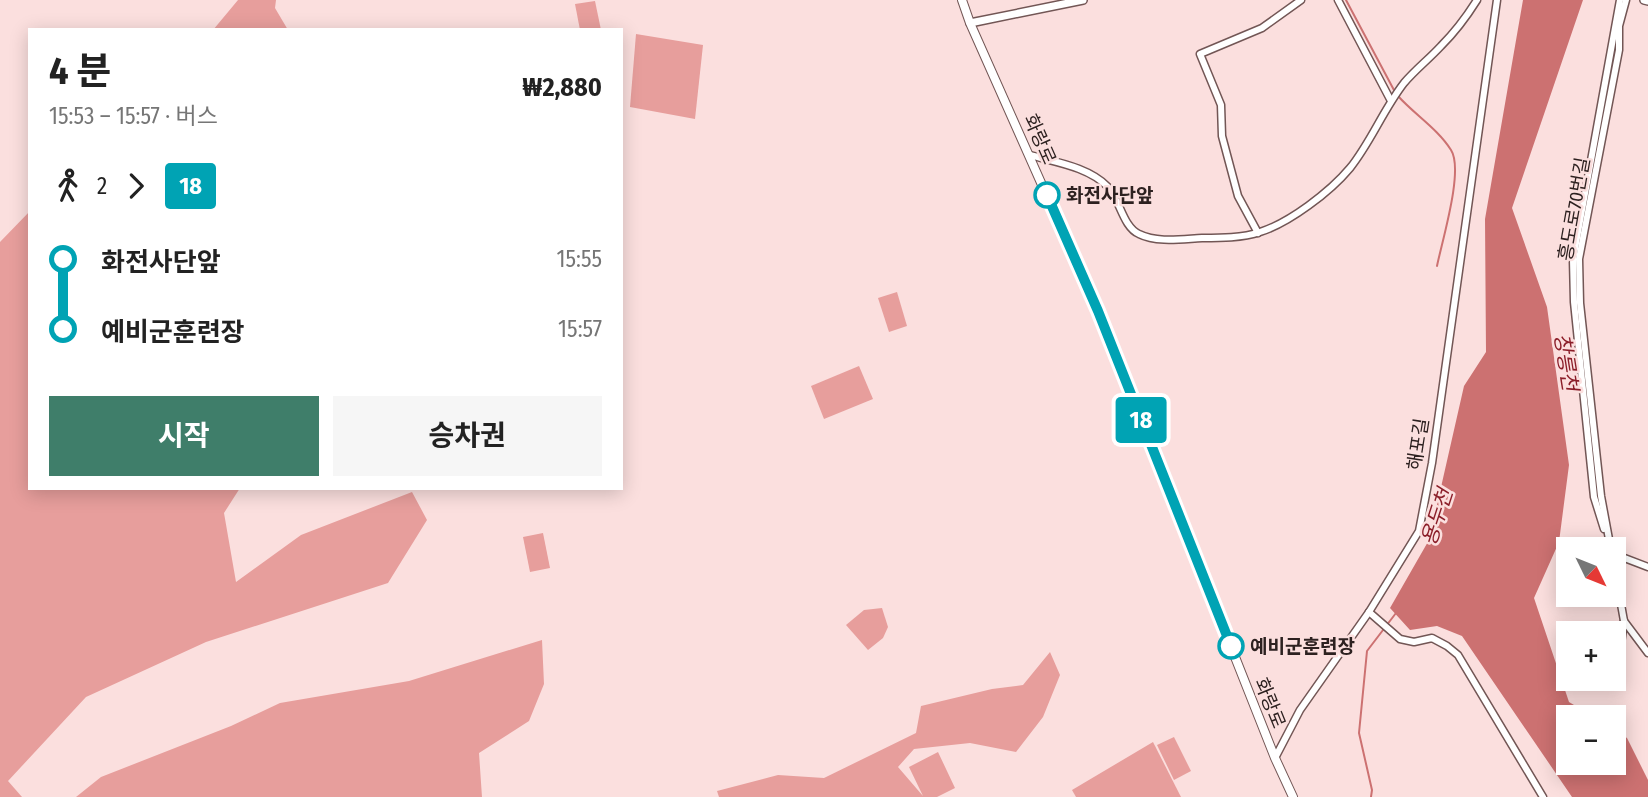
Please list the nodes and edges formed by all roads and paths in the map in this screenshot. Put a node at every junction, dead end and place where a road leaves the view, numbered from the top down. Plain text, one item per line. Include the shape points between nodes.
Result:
1 (962, 0) edge
2 (1083, 0) edge
3 (1301, 0) edge
4 (1338, 0) edge
5 (1477, 0) edge
6 (1497, 0) edge
7 (1620, 0) edge
8 (1626, 0) edge
9 (970, 23) junction
10 (1392, 99) junction
11 (1030, 155) junction
12 (1258, 233) junction
13 (1608, 537) edge
14 (1608, 537) edge
15 (1626, 558) edge
16 (1648, 566) edge
17 (1622, 607) edge
18 (1369, 612) junction
19 (1624, 621) edge
20 (1626, 624) edge
21 (1648, 653) edge
22 (1275, 758) junction
23 (1293, 797) edge
24 (1543, 797) edge

1 - 9 main road, 화랑로
2 - 9 street
3 - 12 street via 1262,28 1200,54 1221,105 1222,136 1238,196
4 - 10 street
5 - 10 street
6 - 18 street, 해포길 via 1419,531
7 - 13 street via 1573,260 1594,497
8 - 14 street, 흥도로70번길 via 1579,258 1580,303
9 - 11 main road, 화랑로
10 - 12 street via 1336,182 1276,226
11 - 12 street via 1092,175 1107,185 1127,223 1140,235 1153,239 1220,238
11 - 22 main road, 화랑로 via 1098,311
15 - 16 street
17 - 19 street
18 - 22 street, 해포길 via 1300,710
18 - 24 street via 1401,639 1432,638 1458,655
20 - 21 street
22 - 23 main road, 화랑로

